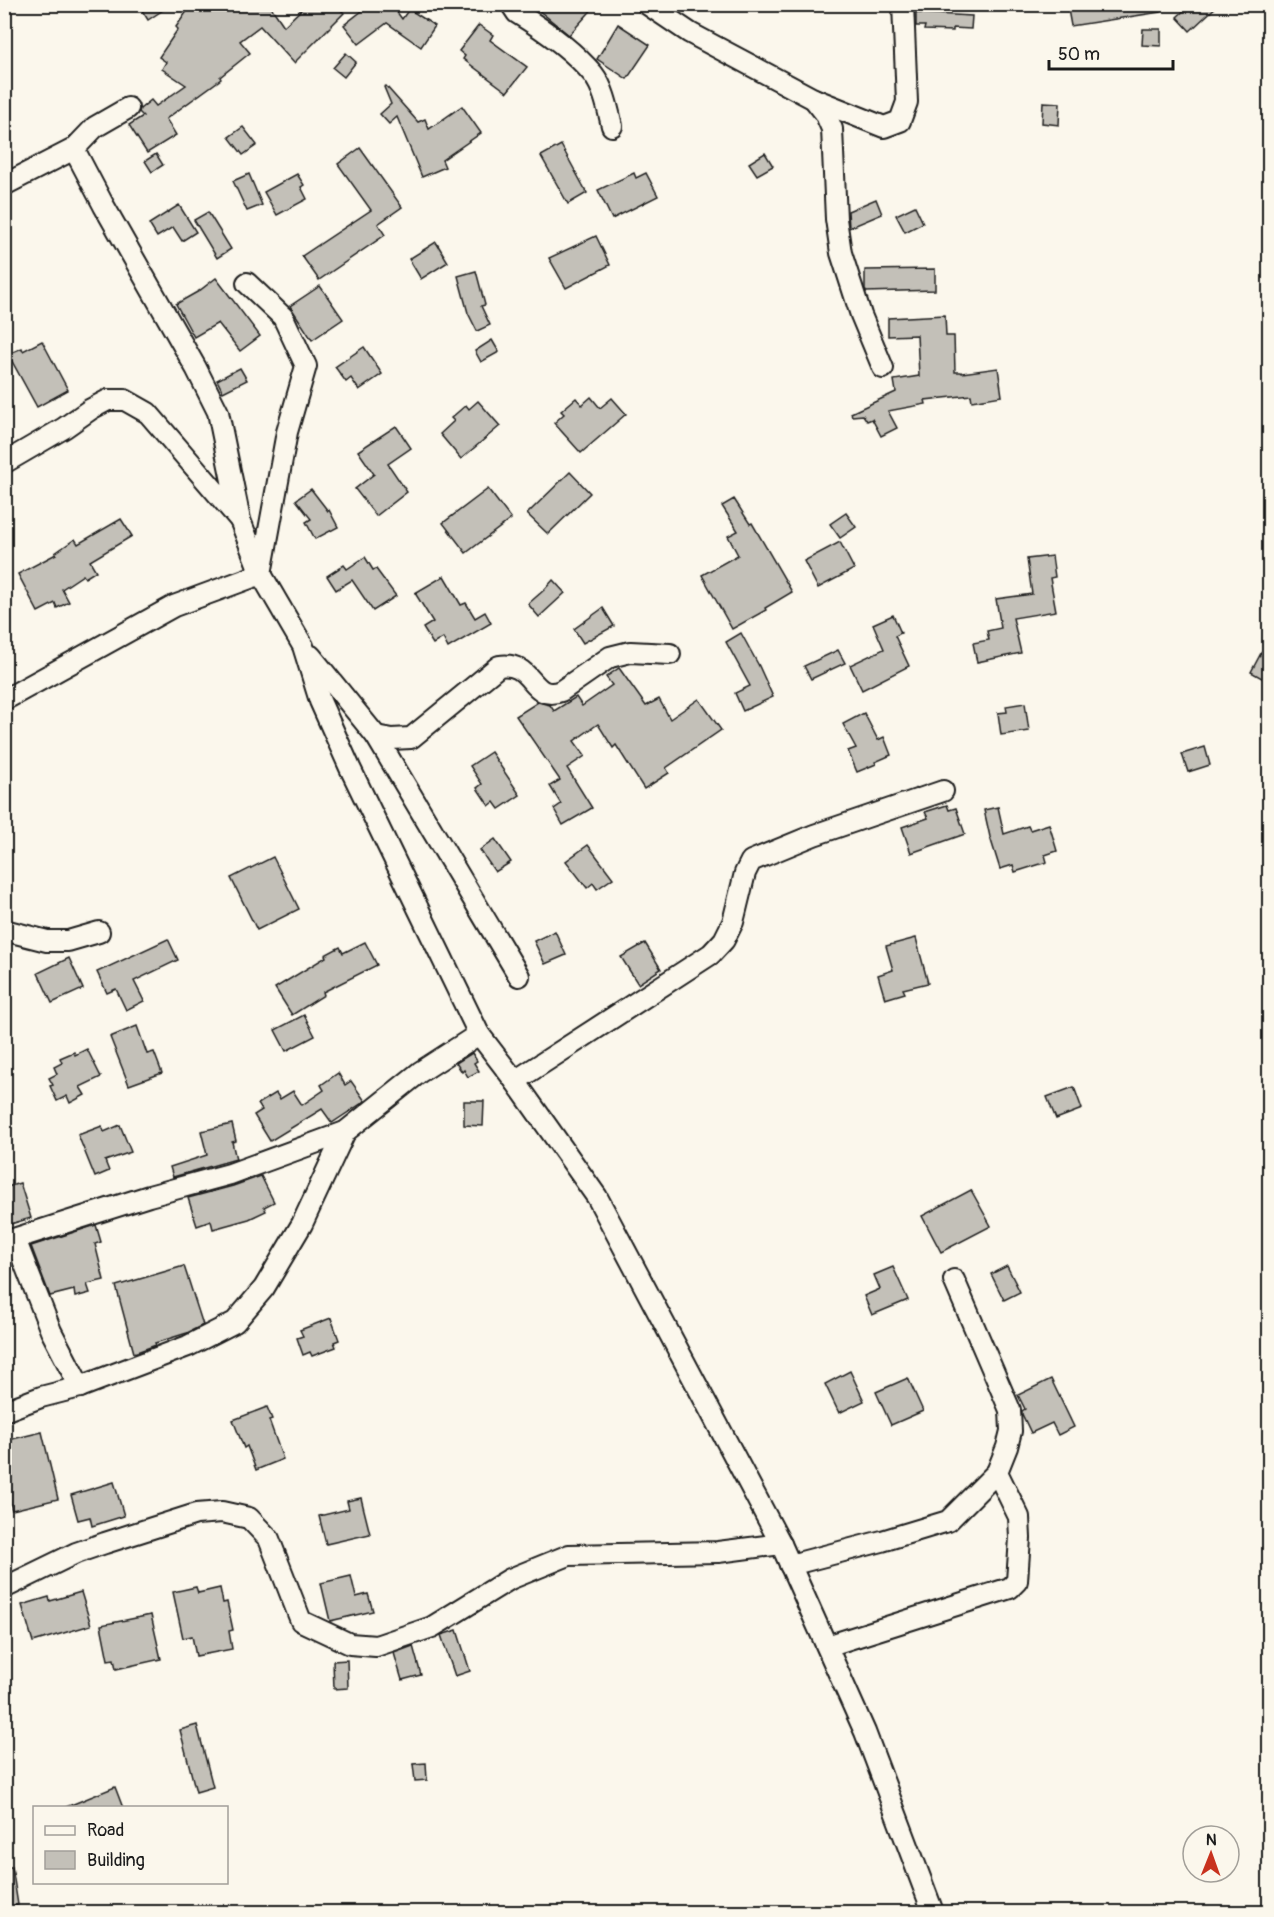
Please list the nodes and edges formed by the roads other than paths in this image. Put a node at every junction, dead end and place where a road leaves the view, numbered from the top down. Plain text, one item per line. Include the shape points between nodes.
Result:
1 (511, 4) edge
2 (647, 4) edge
3 (903, 4) edge
4 (814, 99) junction
5 (128, 108) dead end
6 (612, 126) dead end
7 (74, 149) junction
8 (4, 185) edge
9 (248, 283) dead end
10 (883, 368) dead end
11 (4, 463) edge
12 (240, 520) junction
13 (261, 574) junction
14 (303, 646) junction
15 (670, 654) dead end
16 (4, 700) edge
17 (376, 736) junction
18 (943, 791) dead end
19 (4, 930) edge
20 (99, 932) dead end
21 (519, 976) dead end
22 (478, 1034) junction
23 (515, 1081) junction
24 (345, 1132) junction
25 (10, 1240) edge
26 (954, 1280) dead end
27 (80, 1387) junction
28 (4, 1411) edge
29 (997, 1472) junction
30 (781, 1544) junction
31 (790, 1565) junction
32 (4, 1588) edge
33 (826, 1646) junction
34 (933, 1912) edge

1 - 6 street via 594,75
2 - 4 street via 690,33
3 - 4 street via 907,102 900,121 884,128
4 - 10 street via 832,129 841,253
5 - 7 street via 95,127
7 - 8 street
7 - 12 street via 218,412
9 - 13 street via 283,317 306,366 287,432
11 - 12 street via 108,400 125,400 148,413
12 - 13 street
13 - 14 street
13 - 16 street via 174,606
14 - 17 street
14 - 22 street via 320,701 346,759
15 - 17 street via 630,652 609,657 552,694 543,692 521,668 500,666 411,738
17 - 21 street
18 - 23 street via 751,861 733,922 711,954
19 - 20 street via 47,941 68,941
22 - 23 street
22 - 24 street via 420,1072
23 - 30 street via 597,1197
24 - 25 street via 230,1174
24 - 27 street via 302,1224 264,1288 235,1322 188,1346
25 - 27 street
26 - 29 street via 1010,1410 1011,1431
27 - 28 street
29 - 31 street via 948,1521
29 - 33 street via 1019,1517 1017,1581 1010,1588
30 - 31 street
30 - 32 street via 718,1552 569,1555 510,1579 432,1627 376,1647 350,1644 301,1620 269,1539 249,1518 222,1512 196,1514 76,1553
31 - 33 street
33 - 34 street via 865,1732

